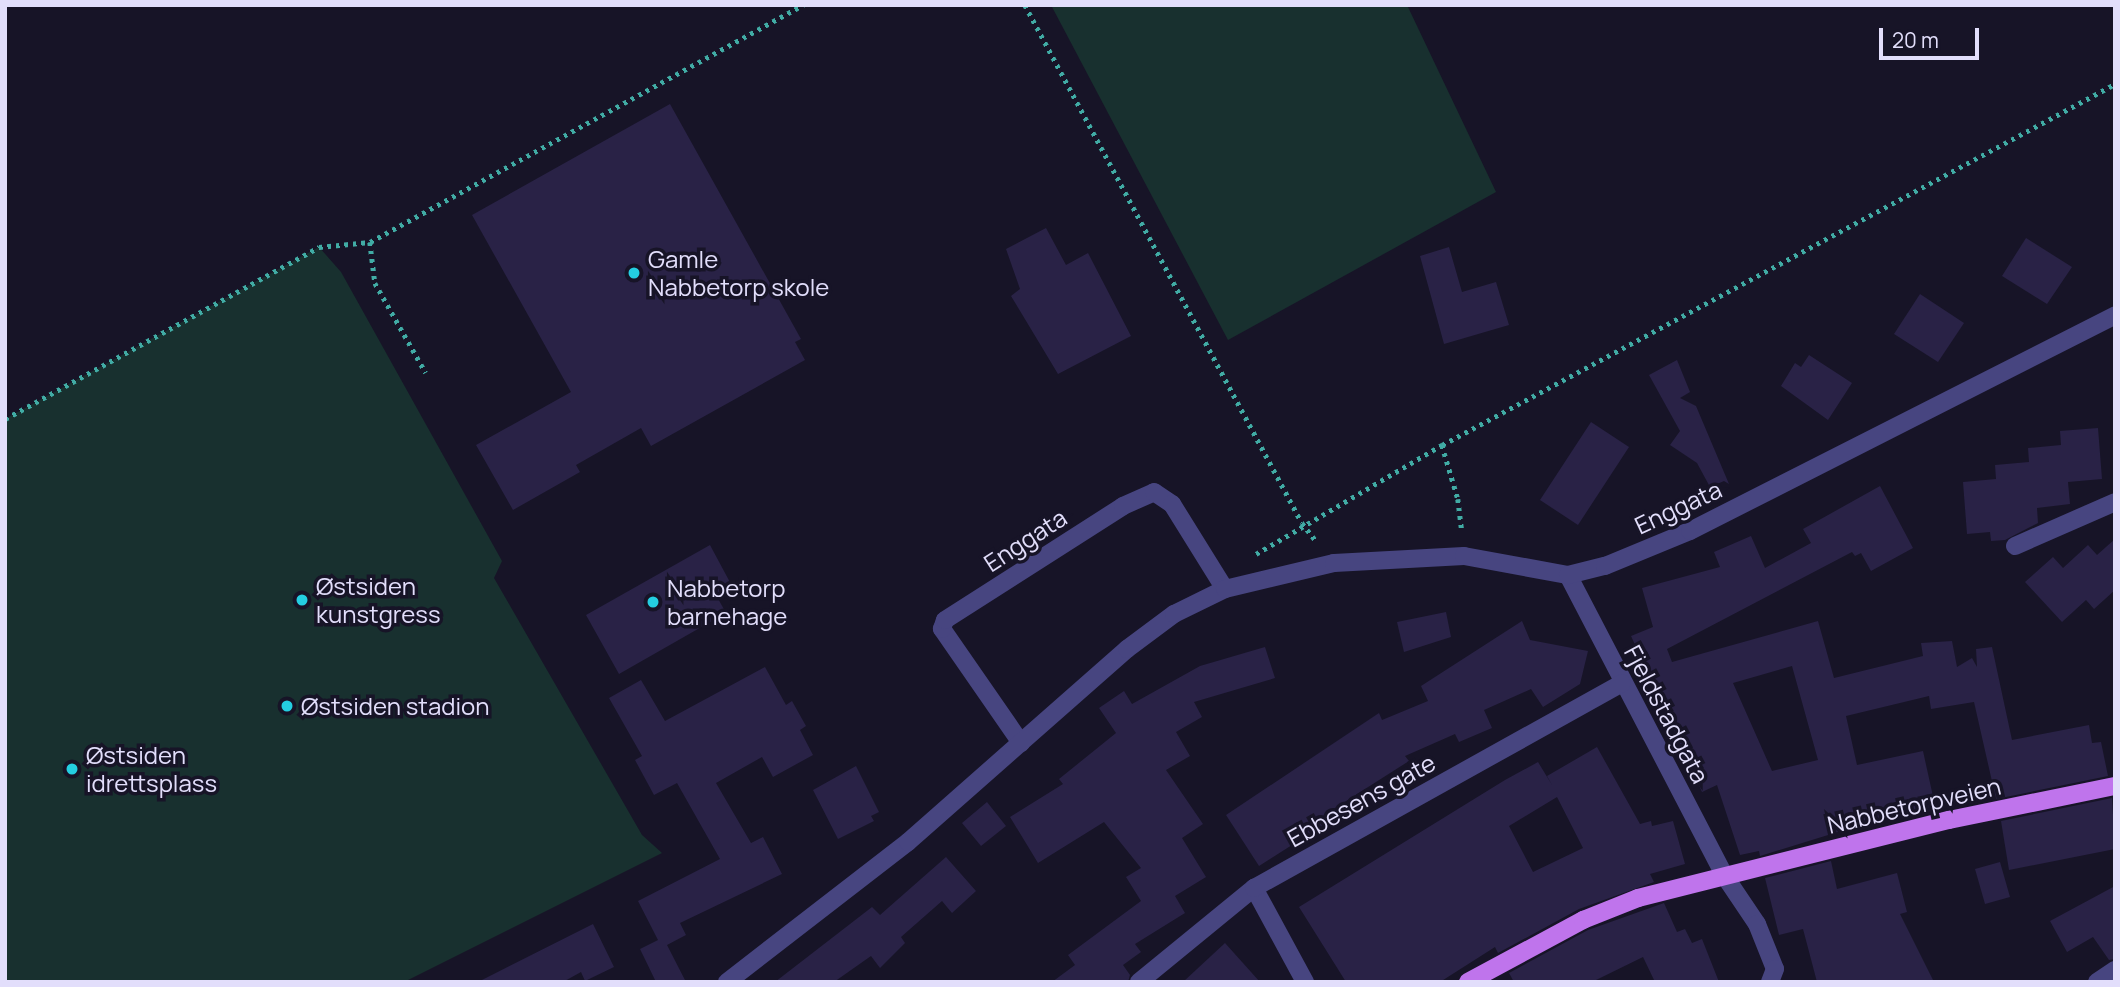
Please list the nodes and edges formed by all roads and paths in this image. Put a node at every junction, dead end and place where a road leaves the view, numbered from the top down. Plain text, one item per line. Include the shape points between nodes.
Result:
1 (803, 5) edge
2 (1026, 5) edge
3 (2115, 84) edge
4 (370, 242) junction
5 (2115, 315) edge
6 (426, 373) dead end
7 (5, 419) edge
8 (1442, 445) junction
9 (2115, 502) edge
10 (1302, 523) junction
11 (2015, 546) dead end
12 (1464, 556) junction
13 (1334, 563) junction
14 (1568, 575) junction
15 (1225, 589) junction
16 (1622, 683) junction
17 (1021, 743) junction
18 (2115, 786) edge
19 (1724, 875) junction
20 (1254, 888) junction
21 (2115, 970) edge
22 (727, 982) edge
23 (1139, 982) edge
24 (1305, 982) edge
25 (1468, 982) edge
26 (1770, 982) edge
27 (2097, 982) edge

1 - 4 path
2 - 10 path
3 - 8 path
4 - 6 path via 375,283
4 - 7 path via 319,247
5 - 14 street, Enggata via 1689,531 1605,566
8 - 10 path
8 - 12 path via 1458,499
9 - 11 street
10 - 13 path
10 - 15 path via 1254,556
12 - 13 street, Enggata
12 - 14 street, Enggata
13 - 15 street, Enggata
14 - 16 street, Fjeldstadgata
15 - 17 street, Enggata via 1174,614 1127,649
15 - 17 street, Enggata via 1172,505 1154,492 1132,501 945,620 942,629
16 - 19 street, Fjeldstadgata
16 - 20 street, Ebbesens gate
17 - 22 street, Enggata via 847,891
18 - 19 main road, Nabbetorpveien
19 - 25 main road, Nabbetorpveien via 1638,898 1583,920
19 - 26 street via 1757,924 1775,969
20 - 23 street, Ebbesens gate
20 - 24 street
21 - 27 street

